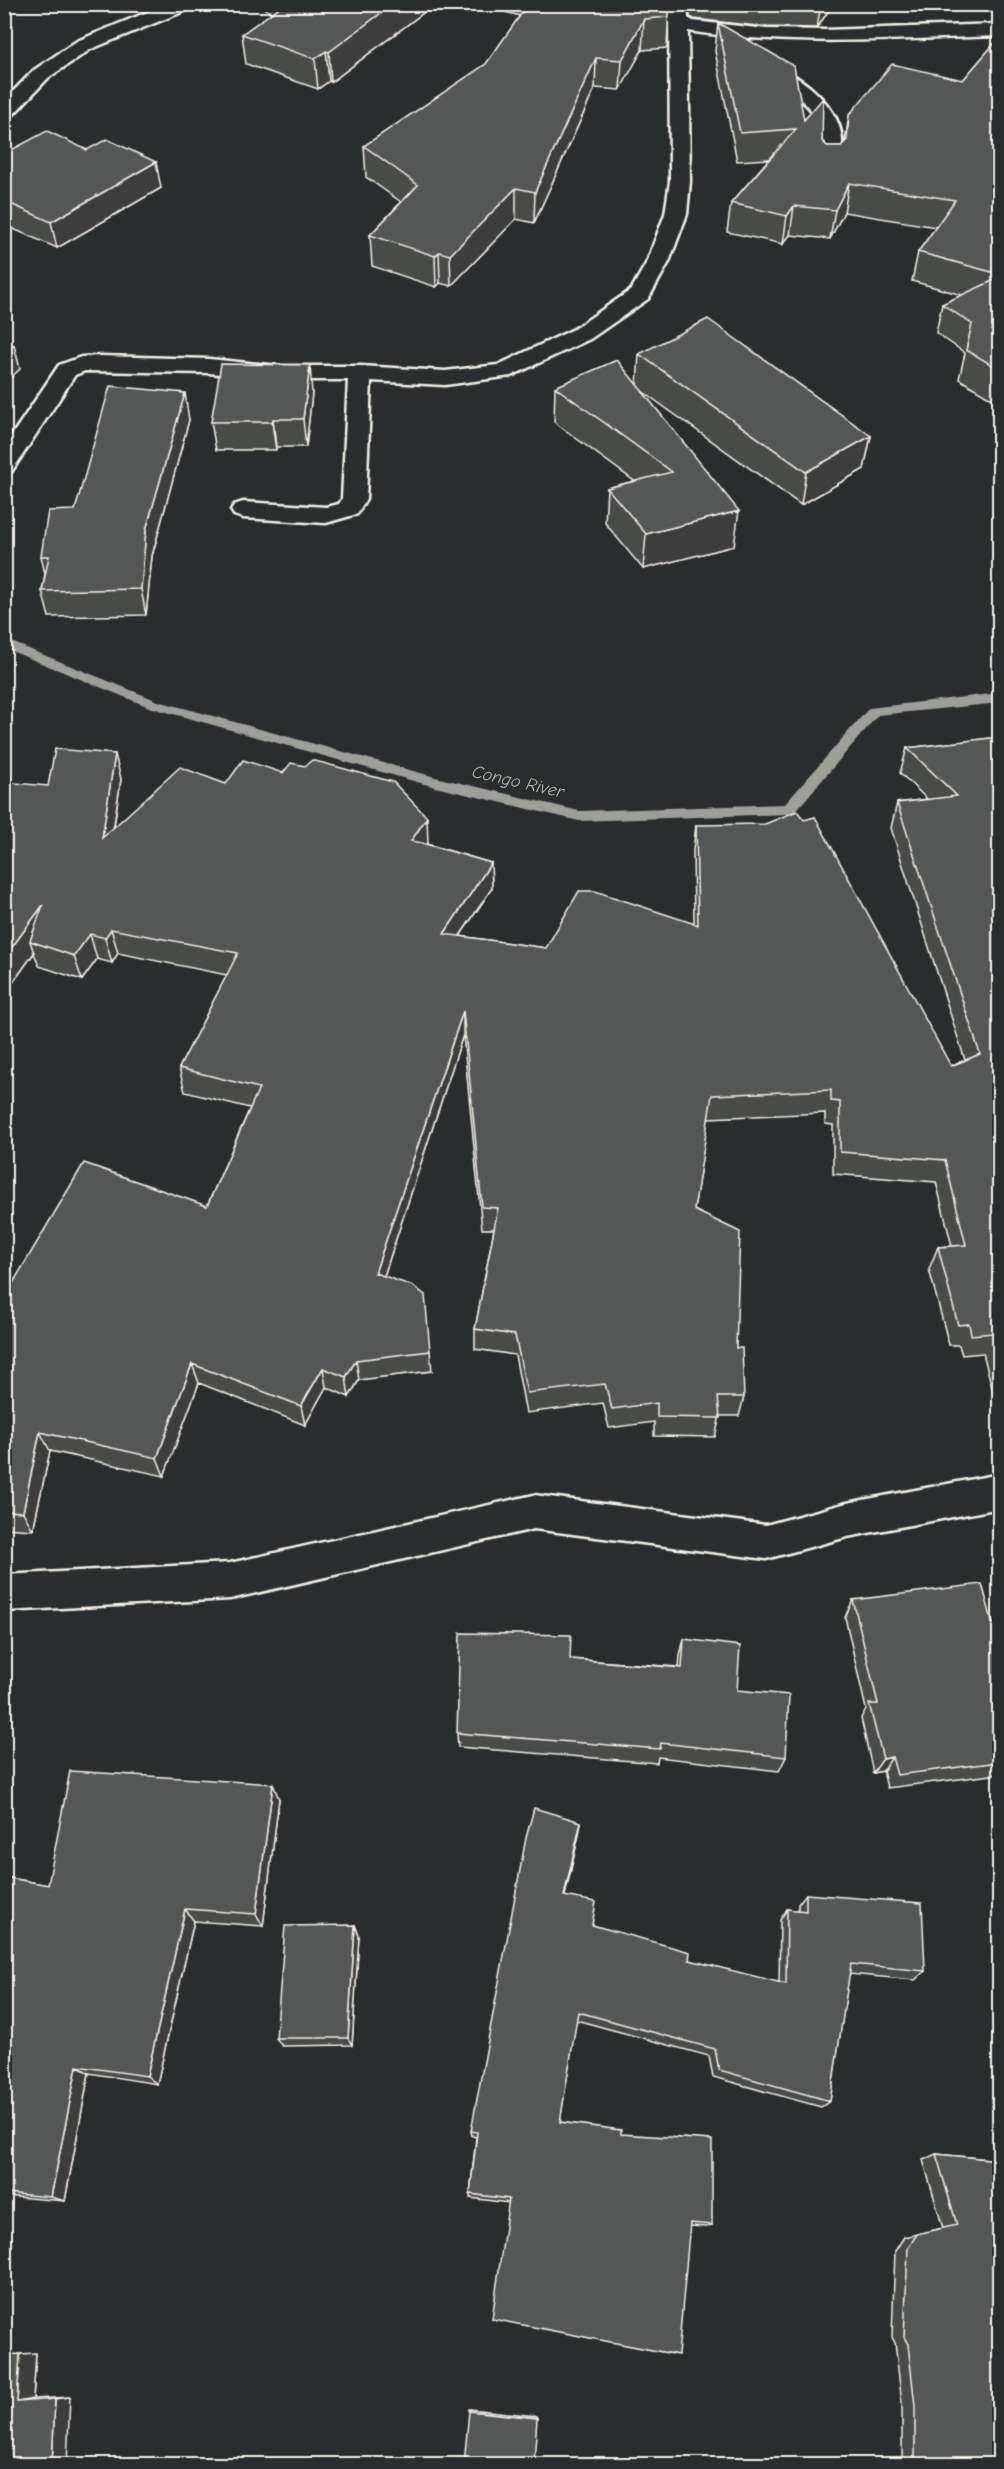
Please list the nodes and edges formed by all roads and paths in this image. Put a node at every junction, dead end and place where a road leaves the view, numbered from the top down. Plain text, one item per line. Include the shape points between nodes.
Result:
1 (184, 4) edge
2 (682, 17) edge
3 (999, 30) edge
4 (4, 113) edge
5 (830, 168) edge
6 (360, 373) junction
7 (4, 466) edge
8 (243, 510) dead end
9 (999, 1491) edge
10 (4, 1593) edge

1 - 4 street via 84,45 41,74
2 - 3 street via 767,35
2 - 5 street via 733,52 795,86 821,108 833,139
2 - 6 street via 676,214 658,262 640,294 582,334 502,371 445,378
6 - 7 street via 81,364 67,370
6 - 8 street via 354,499 348,509 326,515
9 - 10 street via 847,1520 766,1542 534,1512 230,1581

